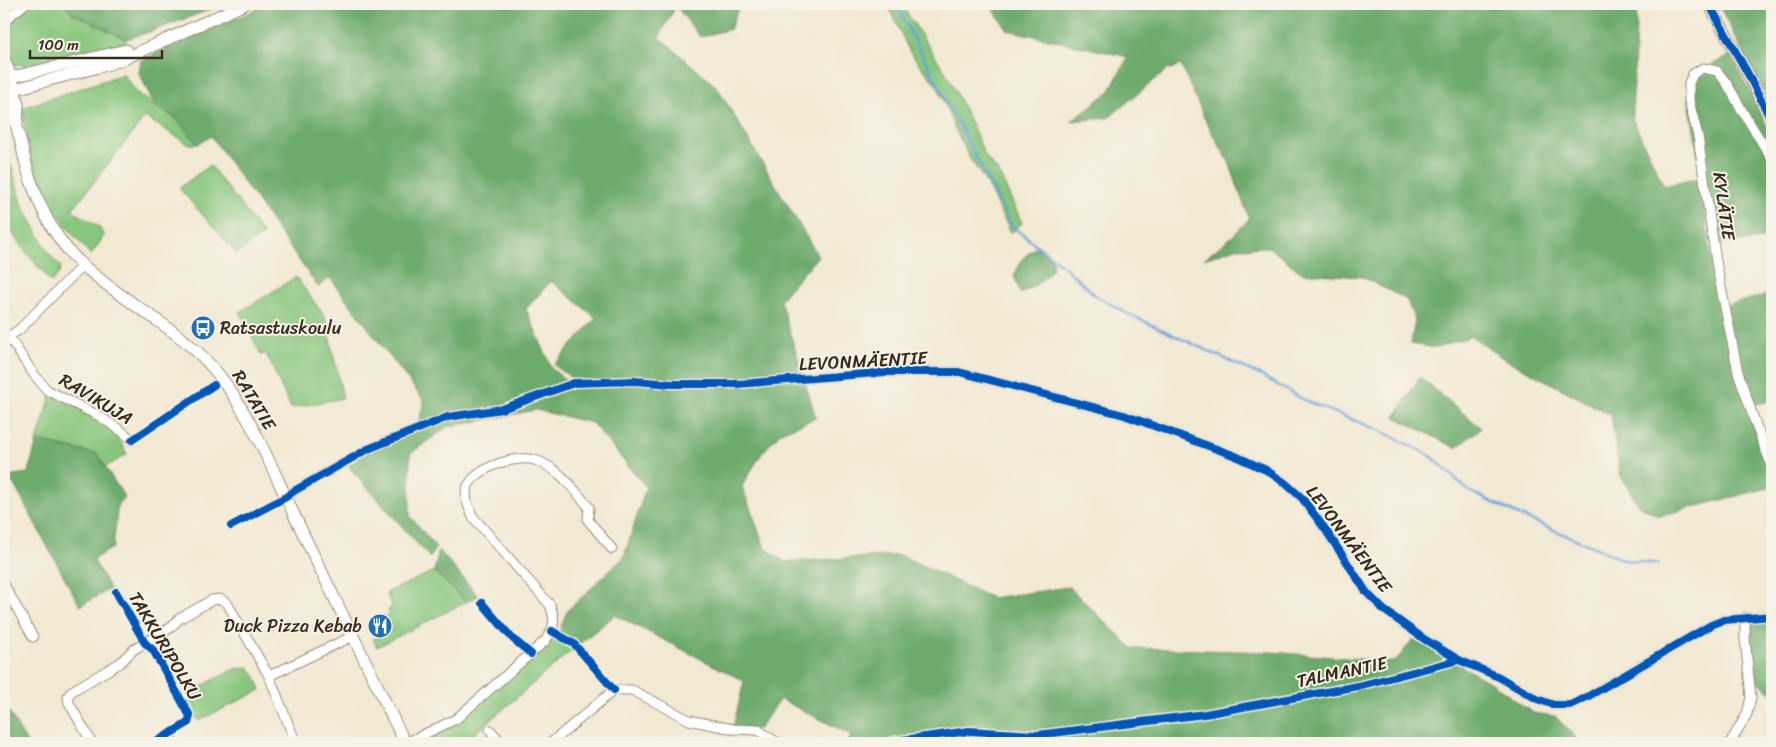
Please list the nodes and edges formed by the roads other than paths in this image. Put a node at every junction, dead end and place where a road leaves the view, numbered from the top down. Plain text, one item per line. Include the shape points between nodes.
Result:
1 (25, 4) edge
2 (245, 4) edge
3 (1709, 4) edge
4 (4, 23) edge
5 (157, 43) junction
6 (4, 56) edge
7 (8, 78) edge
8 (8, 93) edge
9 (1772, 122) edge
10 (1772, 159) edge
11 (82, 266) junction
12 (6, 339) edge
13 (132, 440) dead end
14 (1772, 466) edge
15 (286, 497) junction
16 (612, 549) dead end
17 (4, 585) edge
18 (1772, 616) edge
19 (1745, 617) junction
20 (353, 636) junction
21 (33, 637) dead end
22 (269, 676) junction
23 (490, 730) dead end
24 (170, 734) dead end
25 (92, 743) edge
26 (173, 743) edge
27 (296, 743) edge
28 (406, 743) edge
29 (502, 743) edge
30 (552, 743) edge
31 (778, 743) edge
32 (1730, 743) edge

1 - 4 street
2 - 5 street
3 - 9 street
5 - 7 street
5 - 8 street via 106,65
6 - 7 street
7 - 8 street, RATATIE
8 - 11 street, RATATIE via 7,108 17,125 30,180 45,216
10 - 14 street, KYLÄTIE via 1717,71 1703,68 1693,74 1689,83 1689,100 1738,372
11 - 12 street
11 - 15 street, RATATIE via 190,344 209,363 237,402
12 - 13 street, RAVIKUJA via 47,390 99,416
15 - 19 street, LEVONMÄENTIE via 368,449 448,417 502,409 574,383 737,384 890,372 959,372 1124,415 1266,470 1302,498 1367,593 1384,610 1459,660 1554,705 1570,704 1587,697 1712,625
15 - 20 street, RATATIE
16 - 28 street via 588,520 589,507 557,470 536,460 514,460 495,464 481,472 468,487 466,502 473,517 550,605 555,618 552,632 456,719
17 - 21 street
18 - 19 street
19 - 32 street via 1751,697 1747,714
20 - 22 street
20 - 28 street, RATATIE
22 - 25 street via 227,603 212,600 133,650 120,663 72,691 68,696 69,703
22 - 27 street
23 - 29 street
24 - 26 street
30 - 31 street via 614,690 632,690 689,720 733,729 758,730

